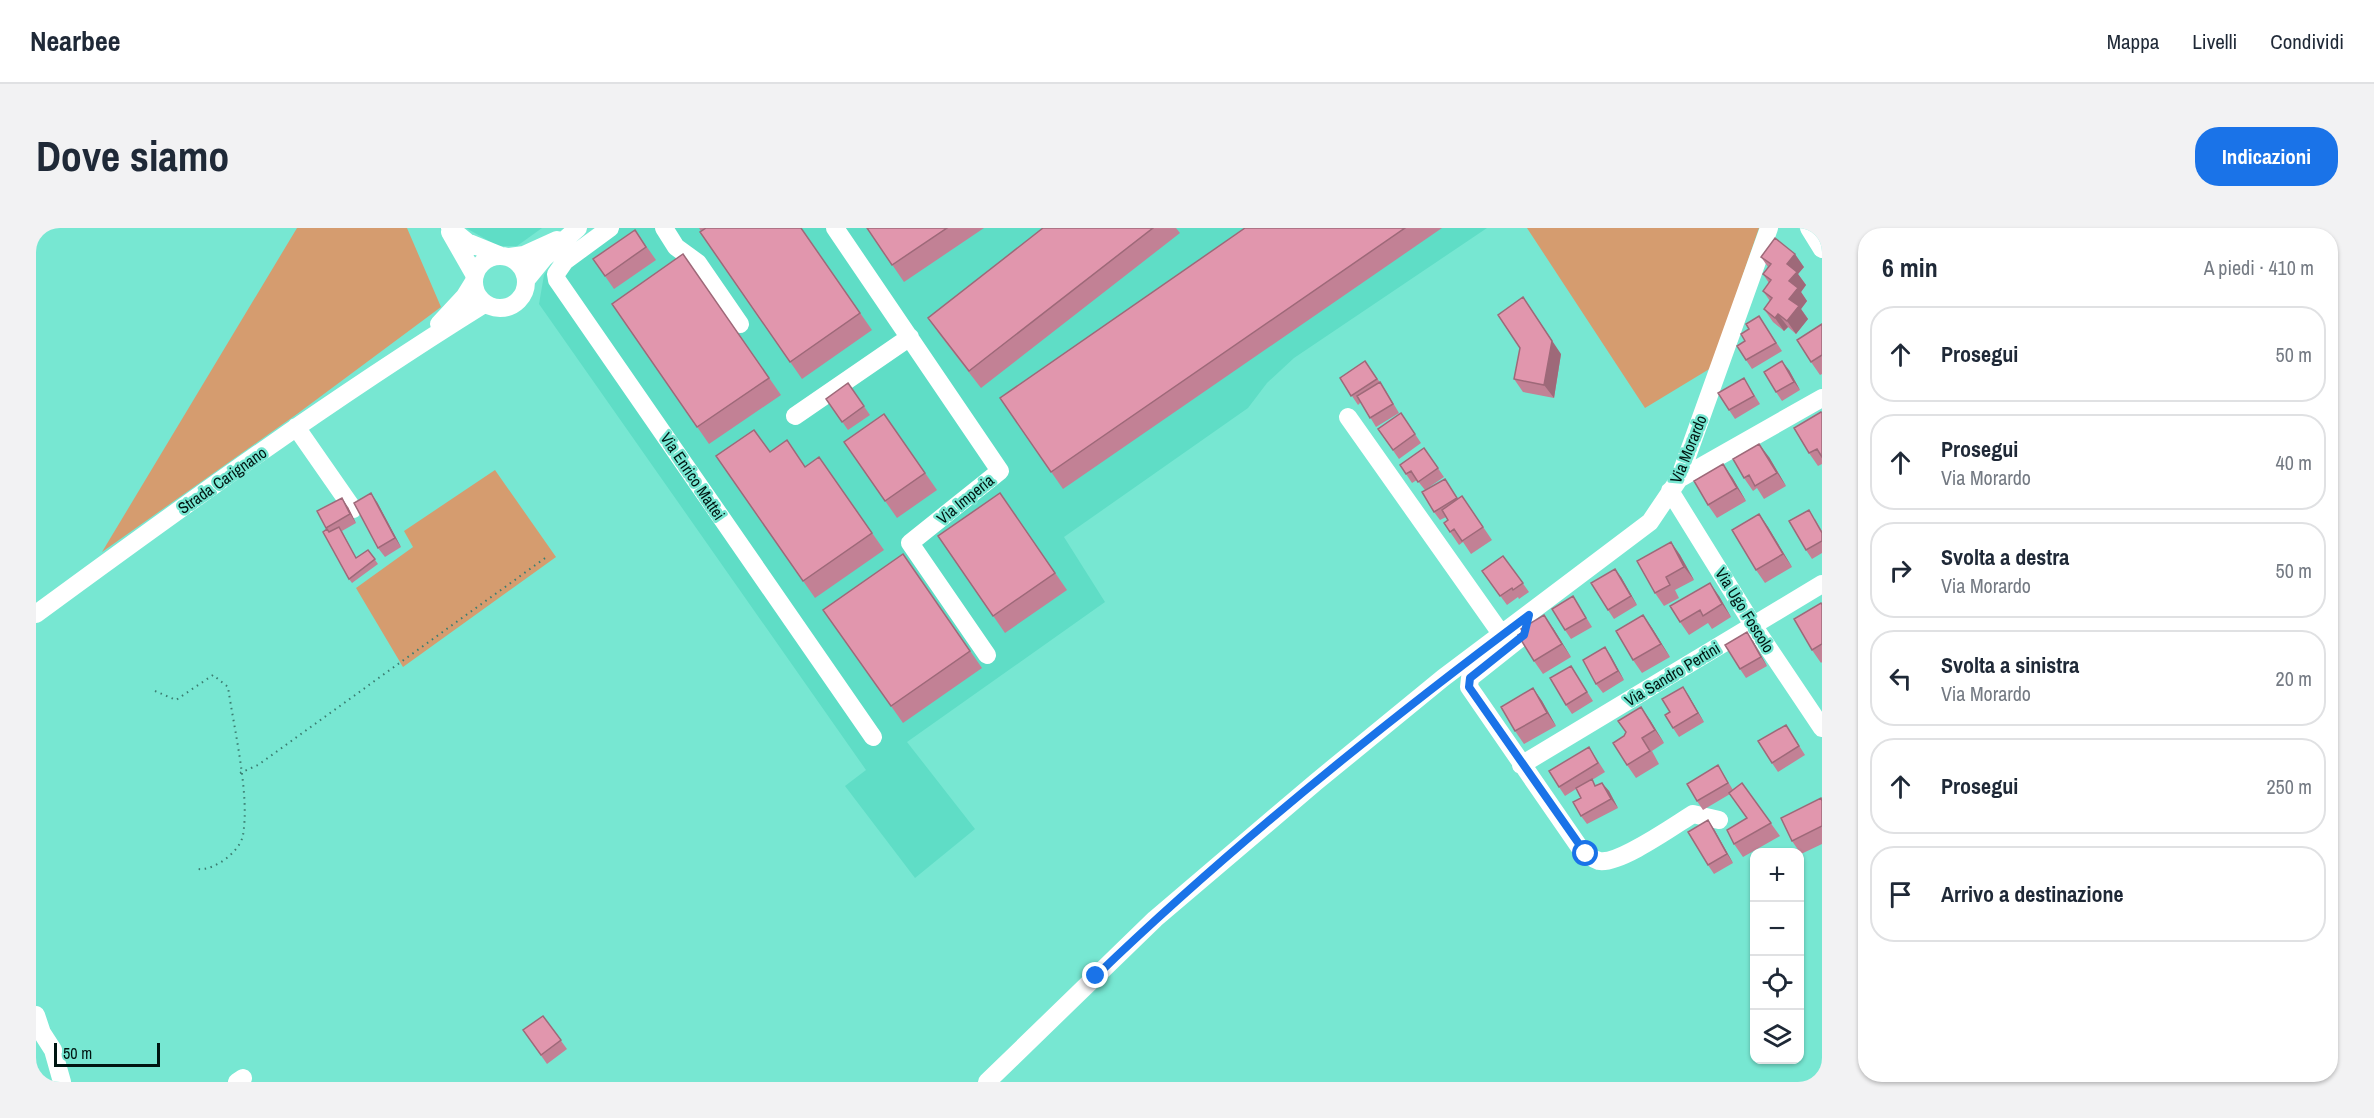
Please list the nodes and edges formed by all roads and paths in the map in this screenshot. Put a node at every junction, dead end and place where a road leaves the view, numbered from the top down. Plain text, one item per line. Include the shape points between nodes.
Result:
1 (449, 228) edge
2 (610, 228) edge
3 (664, 228) edge
4 (835, 228) edge
5 (1769, 228) edge
6 (1809, 228) edge
7 (573, 231) edge
8 (1822, 249) edge
9 (504, 256) junction
10 (473, 278) junction
11 (526, 280) junction
12 (484, 304) junction
13 (740, 324) dead end
14 (910, 337) junction
15 (410, 349) junction
16 (1822, 398) edge
17 (795, 416) dead end
18 (1348, 417) dead end
19 (296, 427) junction
20 (1675, 485) junction
21 (353, 509) edge
22 (548, 556) dead end
23 (1822, 584) edge
24 (36, 614) edge
25 (1529, 615) junction
26 (1754, 625) junction
27 (1502, 634) junction
28 (987, 655) dead end
29 (155, 691) dead end
30 (1822, 728) edge
31 (873, 737) dead end
32 (1521, 765) junction
33 (240, 773) junction
34 (1719, 820) dead end
35 (198, 868) dead end
36 (36, 1015) edge
37 (62, 1082) edge
38 (987, 1082) edge

1 - 9 street via 466,242
1 - 10 street
2 - 31 street, Via Enrico Mattei via 565,261 556,274 557,280
3 - 13 street via 676,248 698,263
4 - 14 street, Via Imperia
5 - 20 street, Via Morardo
6 - 8 street
7 - 9 street via 524,255
7 - 11 street
9 - 10 street via 489,257
9 - 11 street via 522,268
10 - 12 street via 477,296
10 - 15 street, Strada Carignano via 447,316
11 - 12 street via 520,298 511,306 497,308
12 - 15 street, Strada Carignano
14 - 17 street
14 - 28 street, Via Imperia via 1000,471 910,543
15 - 19 street, Strada Carignano
16 - 20 street
18 - 27 street
19 - 21 street
19 - 24 street, Strada Carignano
20 - 25 street, Via Morardo via 1650,522
20 - 26 street, Via Ugo Foscolo
22 - 33 path via 258,765
23 - 26 street, Via Sandro Pertini
25 - 27 street, Via Morardo
25 - 32 street, Via Morardo via 1524,635 1470,678 1469,687
26 - 30 street, Via Ugo Foscolo
26 - 32 street, Via Sandro Pertini
27 - 38 street, Via Morardo via 1434,685 1155,919
29 - 33 path via 176,700 213,675 228,687
32 - 34 street, Via Morardo via 1580,848 1601,862 1627,854 1693,814
33 - 35 path via 243,838 224,861 208,870
36 - 37 street via 53,1050

